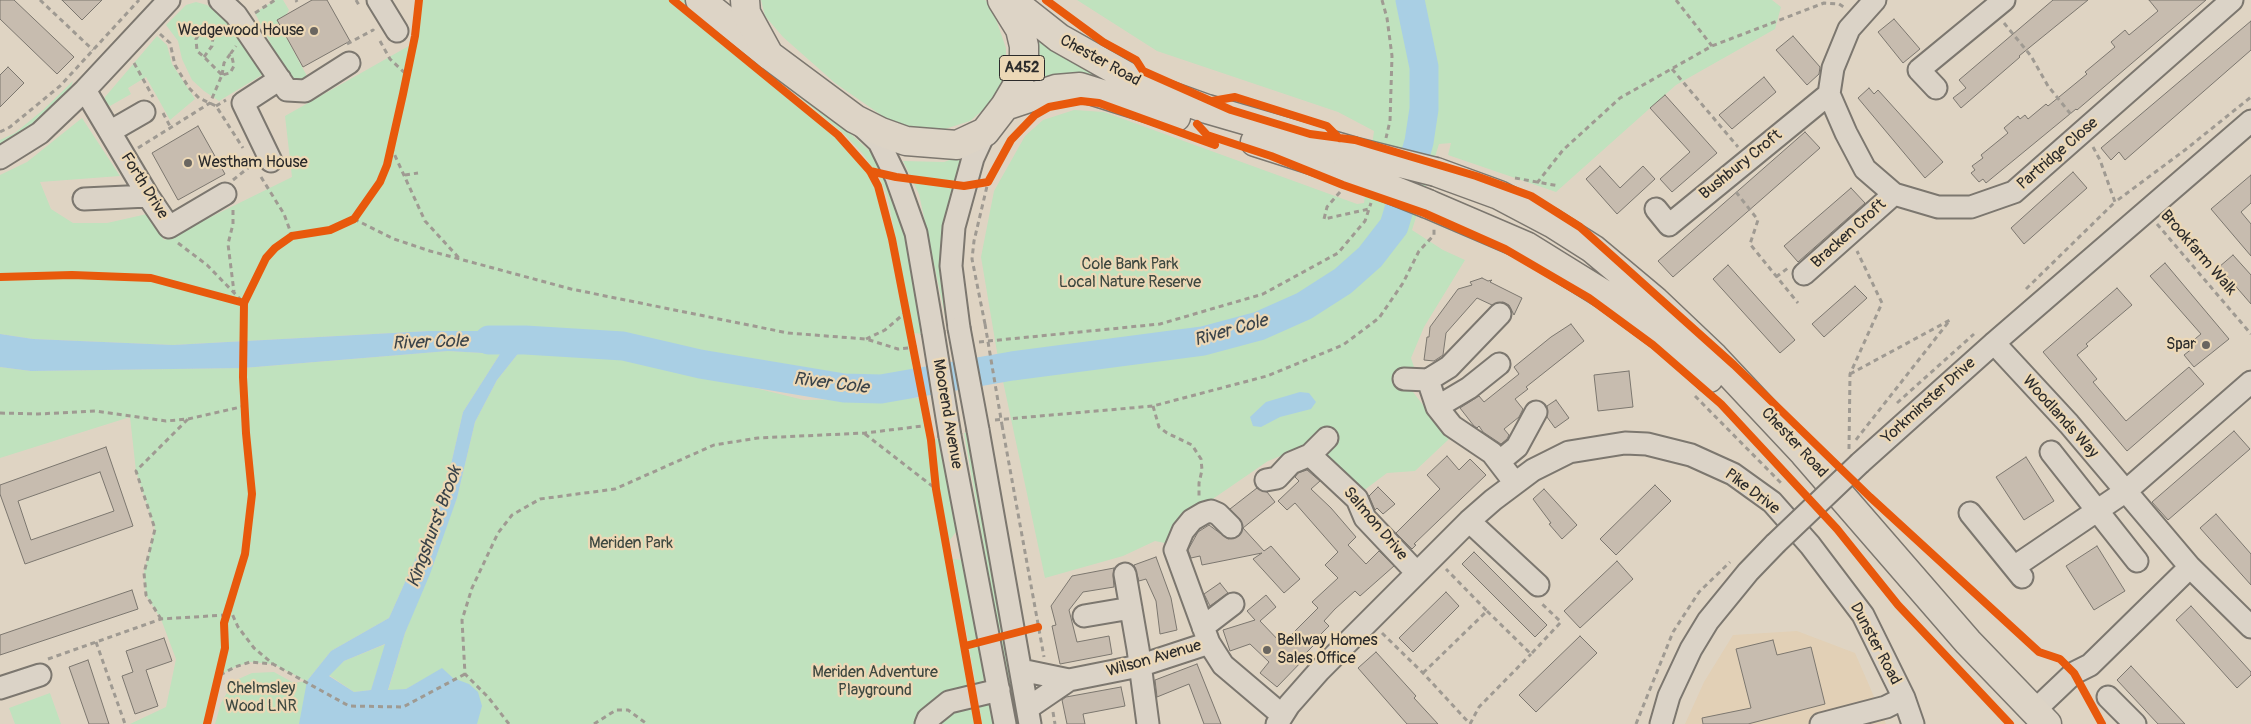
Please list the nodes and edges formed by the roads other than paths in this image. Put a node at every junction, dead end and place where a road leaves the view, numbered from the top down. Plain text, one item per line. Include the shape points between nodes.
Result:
1 (169, 0) edge
2 (222, 0) edge
3 (378, 0) edge
4 (700, 0) edge
5 (745, 0) edge
6 (1002, 0) edge
7 (1011, 0) edge
8 (1876, 0) edge
9 (2004, 0) edge
10 (2232, 0) edge
11 (397, 30) dead end
12 (769, 55) junction
13 (350, 63) dead end
14 (280, 79) junction
15 (1936, 88) dead end
16 (85, 90) junction
17 (1829, 94) junction
18 (1005, 106) junction
19 (144, 112) dead end
20 (856, 119) junction
21 (2251, 122) edge
22 (111, 131) junction
23 (985, 132) junction
24 (0, 158) edge
25 (271, 161) dead end
26 (1343, 176) junction
27 (225, 194) road end
28 (1894, 194) junction
29 (148, 196) junction
30 (84, 199) dead end
31 (1656, 210) dead end
32 (1804, 274) dead end
33 (1500, 314) dead end
34 (1994, 343) junction
35 (1499, 364) dead end
36 (1404, 379) dead end
37 (1428, 380) junction
38 (2251, 382) edge
39 (1437, 407) junction
40 (1536, 412) dead end
41 (1327, 438) dead end
42 (2051, 452) dead end
43 (1300, 459) junction
44 (1500, 461) junction
45 (1266, 480) dead end
46 (1515, 483) junction
47 (2126, 491) junction
48 (2097, 511) junction
49 (1970, 513) dead end
50 (1468, 521) junction
51 (1230, 527) dead end
52 (1810, 545) joint
53 (2136, 561) dead end
54 (2190, 567) junction
55 (1417, 573) junction
56 (1125, 574) dead end
57 (1538, 585) road end
58 (1233, 604) dead end
59 (1131, 608) junction
60 (1084, 616) dead end
61 (2251, 627) edge
62 (1206, 635) junction
63 (1139, 666) junction
64 (1021, 670) junction
65 (40, 675) road end
66 (1048, 683) junction
67 (0, 688) edge
68 (999, 690) junction
69 (2108, 696) dead end
70 (1904, 698) junction
71 (1029, 716) edge
72 (1279, 719) edge
73 (2037, 720) edge
74 (926, 724) edge
75 (1005, 724) edge
76 (1148, 724) edge
77 (1661, 724) edge
78 (1821, 724) edge
79 (1913, 724) edge
80 (2136, 724) edge

1 - 16 street
2 - 14 street
3 - 11 street
4 - 12 main road
5 - 12 main road, A452 via 746,13
6 - 18 main road, A452 via 1020,29 1024,46 1024,63 1018,84
7 - 26 main road, Chester Road / A452 via 1059,38 1146,86 1207,109
8 - 17 street via 1849,29 1833,68
9 - 15 street via 1919,70
10 - 28 street, Partridge Close via 2014,192 1971,207 1938,207
12 - 20 main road, A452
13 - 14 street via 305,91 287,90
14 - 25 street via 243,103
16 - 22 street, Forth Drive
16 - 24 street via 40,133
17 - 28 street, Partridge Close via 1865,169
17 - 31 street, Bushbury Croft via 1669,225
18 - 23 main road, A452
18 - 26 main road, Chester Road / A452 via 1056,89 1080,87
19 - 22 street
20 - 23 main road, A452 via 906,141 929,144 957,145
20 - 68 street, Moorend Avenue, bridge via 878,142 896,177 916,232 933,332 938,431
21 - 34 street, Yorkminster Drive
22 - 29 street, Forth Drive
23 - 64 street, Moorend Avenue, bridge via 964,186 954,227 951,266 959,328 985,425
26 - 73 main road, Chester Road / A452, bridge via 1430,218 1526,246 1605,295 1673,345 1731,399 1972,665
26 - 73 main road, Chester Road / A452, bridge via 1436,172 1499,195 1593,249 1714,357 1804,453
27 - 29 street, Forth Drive via 169,227
28 - 32 street, Bracken Croft
29 - 30 street
33 - 37 street via 1448,367
34 - 47 street, Woodlands Way
34 - 77 street, Yorkminster Drive, bridge via 1854,456 1742,578 1708,621 1691,649
35 - 39 street via 1469,388
36 - 37 street
37 - 39 street
38 - 47 street
39 - 44 street via 1452,426
40 - 44 street via 1517,447
41 - 43 street
42 - 48 street
43 - 45 street via 1277,478
43 - 55 street, Salmon Drive via 1357,499 1365,518
44 - 46 street
46 - 50 street, Pike Drive
46 - 52 street, Pike Drive via 1569,452 1625,443 1647,444 1691,455 1733,474 1772,502
47 - 48 street
47 - 54 street, Woodlands Way
48 - 49 street via 2018,572
48 - 53 street
50 - 55 street, Pike Drive
50 - 57 street
51 - 62 street via 1218,514 1212,511 1204,513 1184,530 1175,550
52 - 70 street, Dunster Road via 1863,615
54 - 61 street, Woodlands Way
54 - 73 street via 2090,665 2074,673
55 - 72 street, Pike Drive via 1319,671
56 - 59 street
58 - 62 street, Wilson Avenue
59 - 60 street
59 - 63 street
62 - 63 street, Wilson Avenue
62 - 72 street via 1223,665
63 - 66 street, Wilson Avenue
63 - 76 street
64 - 66 street
64 - 71 street, Moorend Avenue
65 - 67 street
66 - 71 street, Wilson Avenue
68 - 74 street via 949,702
68 - 75 street, Moorend Avenue
69 - 80 street
70 - 78 street via 1886,707
70 - 79 street, Dunster Road

